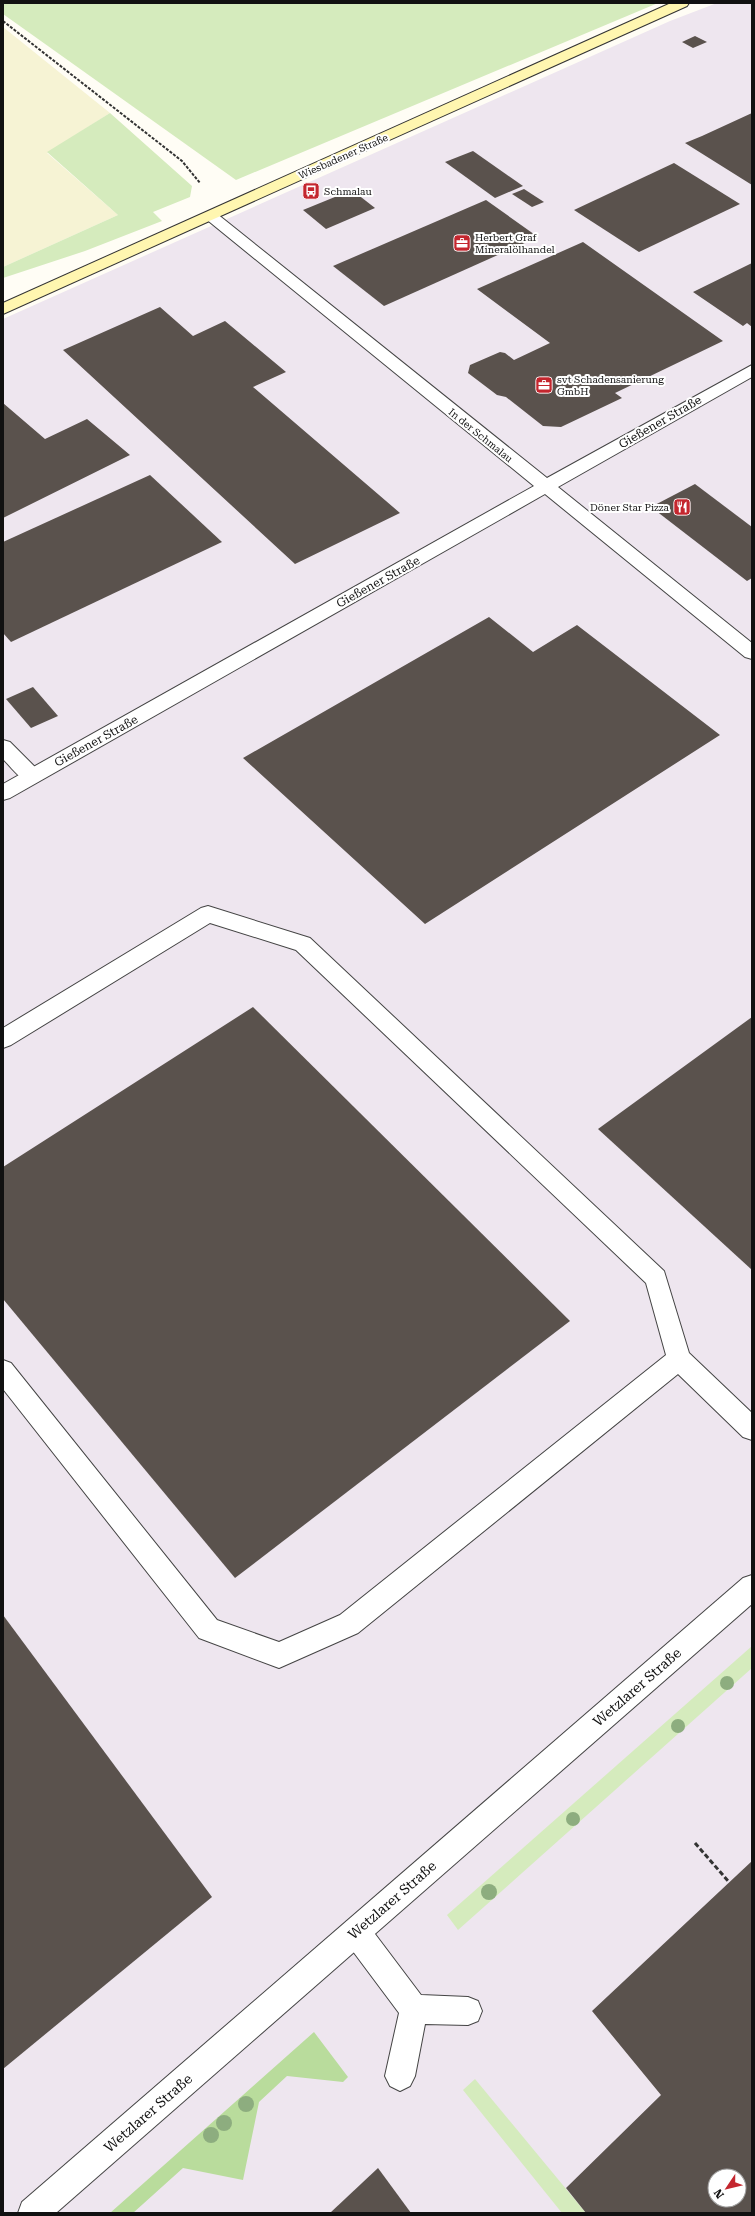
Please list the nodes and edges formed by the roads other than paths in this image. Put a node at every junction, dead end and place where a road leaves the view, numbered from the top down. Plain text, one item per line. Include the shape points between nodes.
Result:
1 (682, 3) edge
2 (211, 216) junction
3 (3, 308) edge
4 (752, 370) edge
5 (546, 488) junction
6 (752, 653) edge
7 (3, 747) edge
8 (32, 776) junction
9 (3, 793) edge
10 (3, 1039) edge
11 (679, 1359) junction
12 (3, 1371) edge
13 (752, 1429) edge
14 (752, 1587) edge
15 (356, 1932) junction
16 (414, 2009) junction
17 (468, 2011) dead end
18 (400, 2076) dead end
19 (33, 2213) edge

1 - 2 main road, Wiesbadener Straße
2 - 3 main road, Wiesbadener Straße
2 - 5 street, In der Schmalau
4 - 5 street, Gießener Straße
5 - 6 street, In der Schmalau
5 - 8 street, Gießener Straße
7 - 8 street
8 - 9 street, Gießener Straße
10 - 11 street via 208,914 304,944 656,1278
11 - 12 street via 349,1624 279,1655 208,1628
11 - 13 street
14 - 15 street, Wetzlarer Straße
15 - 16 street
15 - 19 street, Wetzlarer Straße
16 - 17 street
16 - 18 street

